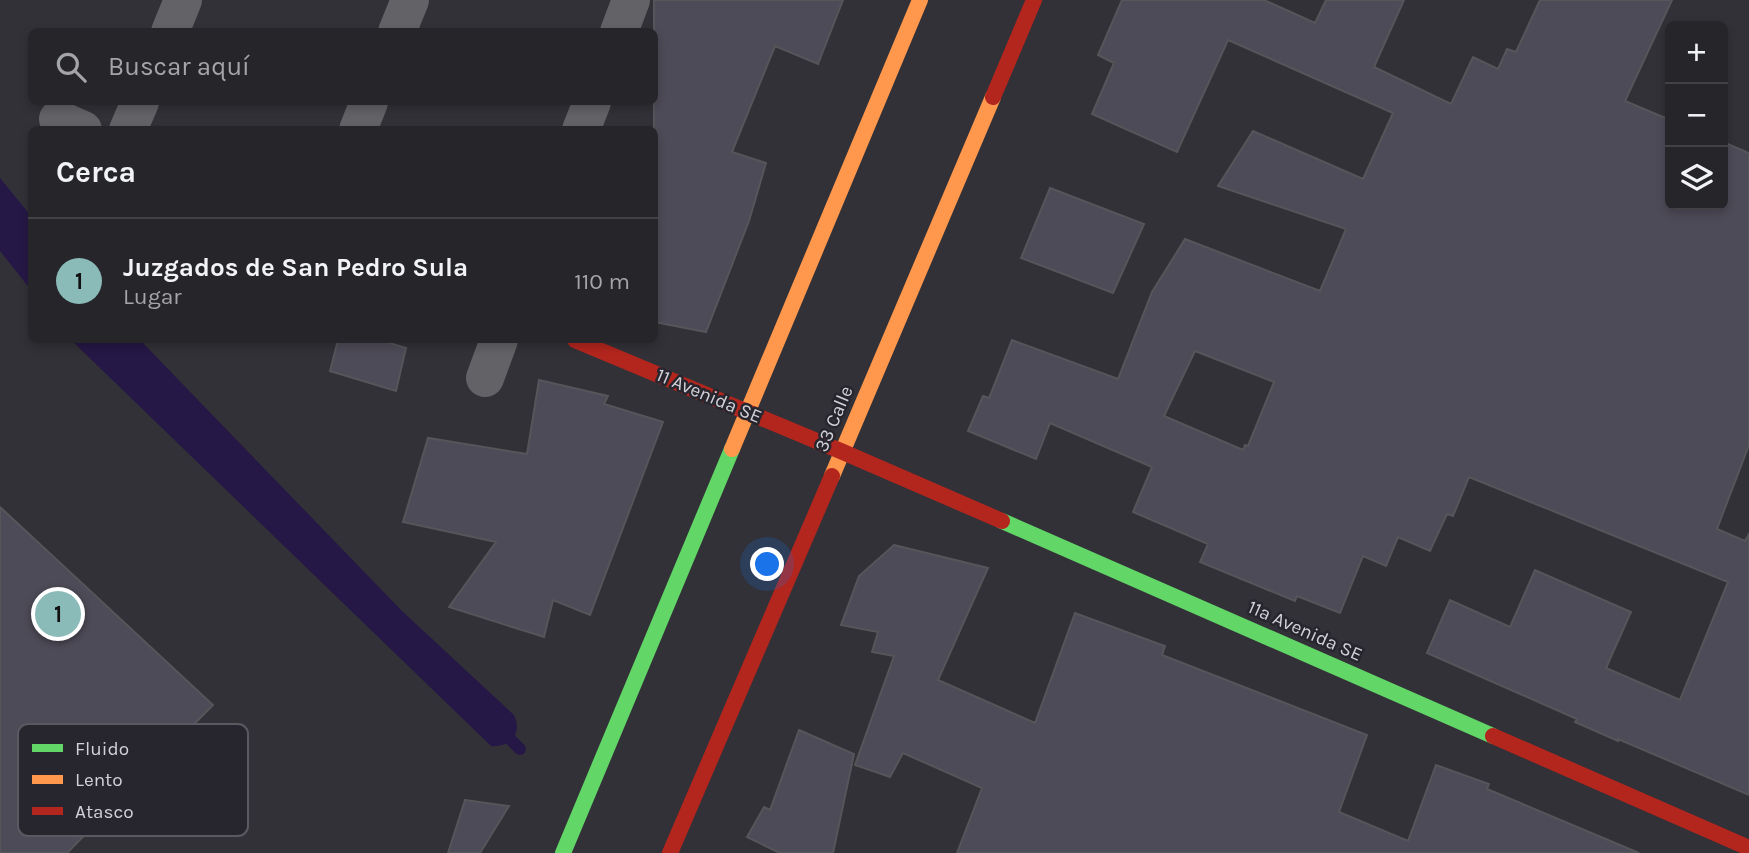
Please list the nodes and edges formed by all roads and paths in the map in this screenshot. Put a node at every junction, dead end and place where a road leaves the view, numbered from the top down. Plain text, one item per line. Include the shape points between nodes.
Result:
1 (183, 0) edge
2 (410, 0) edge
3 (631, 0) edge
4 (920, 0) edge
5 (1034, 0) edge
6 (172, 28) edge
7 (399, 28) edge
8 (620, 28) edge
9 (139, 105) edge
10 (368, 105) edge
11 (591, 105) edge
12 (130, 126) edge
13 (360, 126) edge
14 (583, 126) edge
15 (498, 343) edge
16 (582, 343) edge
17 (485, 378) dead end
18 (747, 412) junction
19 (843, 452) junction
20 (1749, 848) edge
21 (564, 853) edge
22 (670, 853) edge

1 - 6 street
2 - 7 street
3 - 8 street
4 - 18 main road
5 - 19 main road, 33 Calle
9 - 12 street
10 - 13 street
11 - 14 street
15 - 17 street
16 - 18 main road, 11 Avenida SE
18 - 19 main road, 11 Avenida SE
18 - 21 main road
19 - 20 main road, 11a Avenida SE
19 - 22 main road, 33 Calle

